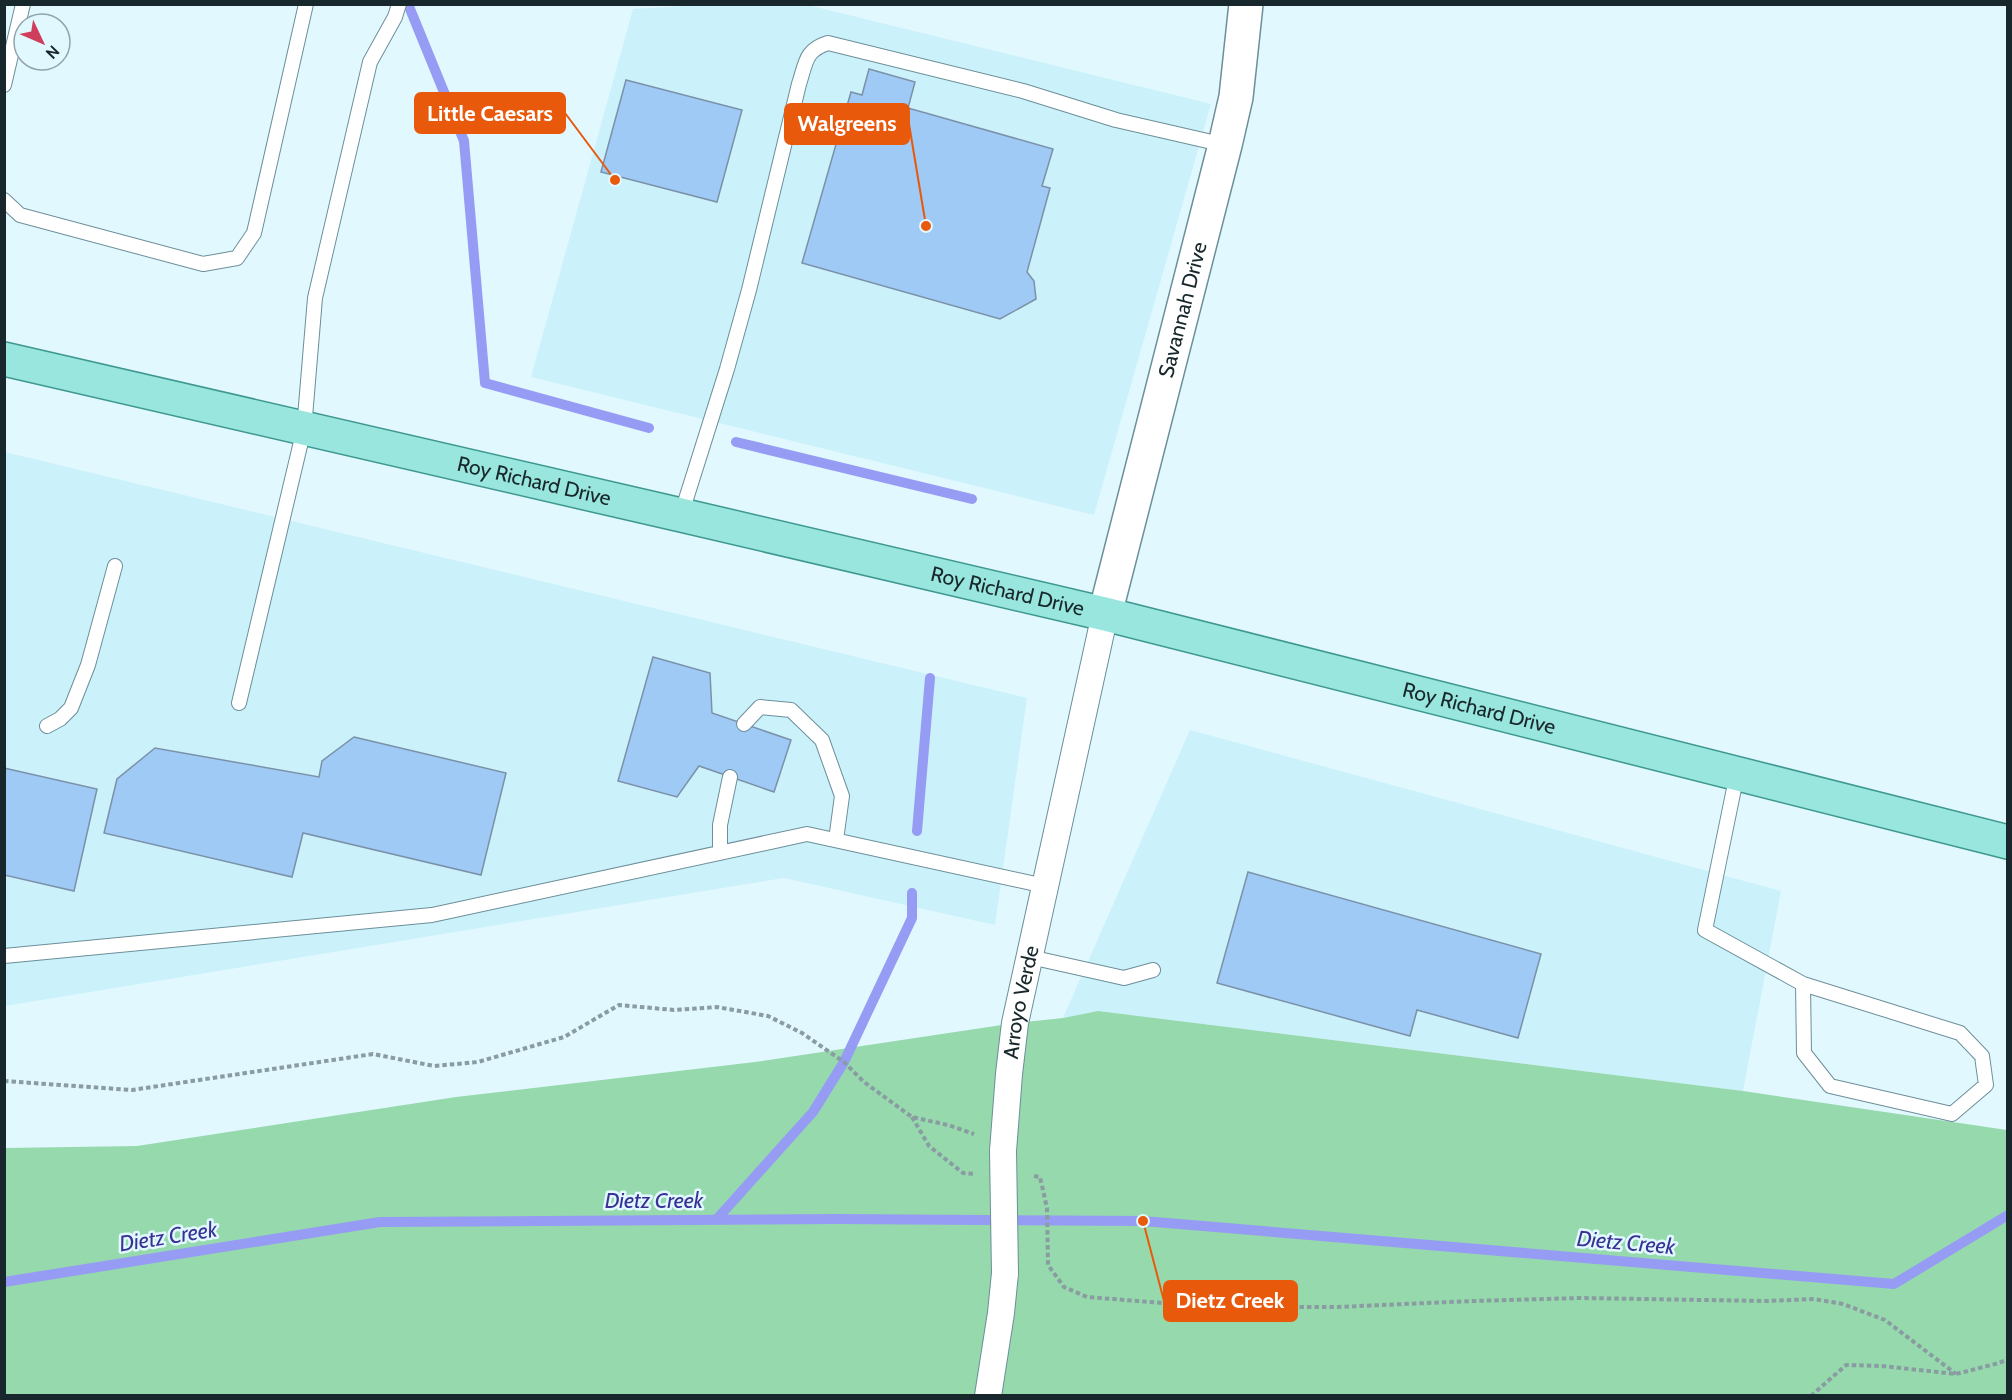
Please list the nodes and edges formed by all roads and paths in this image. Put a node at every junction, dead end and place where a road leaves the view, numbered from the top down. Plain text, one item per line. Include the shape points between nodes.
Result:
1 (23, 4) edge
2 (306, 4) edge
3 (399, 4) edge
4 (1246, 4) edge
5 (4, 85) edge
6 (1226, 145) junction
7 (4, 200) edge
8 (4, 359) edge
9 (304, 429) junction
10 (681, 514) junction
11 (115, 566) dead end
12 (1104, 615) junction
13 (239, 703) dead end
14 (744, 724) dead end
15 (47, 726) dead end
16 (1737, 774) junction
17 (730, 777) dead end
18 (836, 840) junction
19 (2007, 842) edge
20 (720, 853) junction
21 (1045, 886) junction
22 (4, 956) edge
23 (1030, 957) junction
24 (1153, 970) dead end
25 (1803, 984) junction
26 (4, 1082) edge
27 (1003, 1150) junction
28 (1087, 1297) dead end
29 (2007, 1359) edge
30 (1956, 1374) junction
31 (988, 1395) edge
32 (1811, 1395) edge

1 - 5 lane
2 - 7 lane via 254,233 237,258 203,264 20,215
3 - 9 lane via 370,62 315,298
4 - 6 street, Savannah Drive via 1236,98
6 - 10 lane via 1116,120 1023,91 828,42 815,47 799,84 749,290
6 - 12 street, Savannah Drive
8 - 9 main road, Roy Richard Drive
9 - 10 main road, Roy Richard Drive
9 - 13 lane
10 - 12 main road, Roy Richard Drive
11 - 15 lane via 88,665 71,708
12 - 16 main road, Roy Richard Drive
12 - 21 street, Arroyo Verde
14 - 18 lane via 760,707 791,710 822,740 842,796
16 - 19 main road, Roy Richard Drive
16 - 25 lane via 1705,930
17 - 20 lane via 720,825
18 - 20 lane via 807,834
18 - 21 lane
20 - 22 lane via 432,915
21 - 23 street, Arroyo Verde
23 - 24 lane via 1124,978
23 - 27 street, Arroyo Verde via 1015,1023
25 - 25 lane via 1804,1053 1830,1086 1952,1114 1986,1085 1982,1056 1960,1033
26 - 27 path via 132,1090 373,1054 434,1066 478,1062 564,1037 619,1005 674,1010 717,1007 768,1016 785,1024 844,1062 912,1117 978,1135
27 - 31 street, Arroyo Verde, bridge via 1005,1273
28 - 30 path via 1213,1308 1338,1308 1581,1298 1814,1299 1843,1304 1885,1320
29 - 30 path
30 - 32 path via 1846,1365

